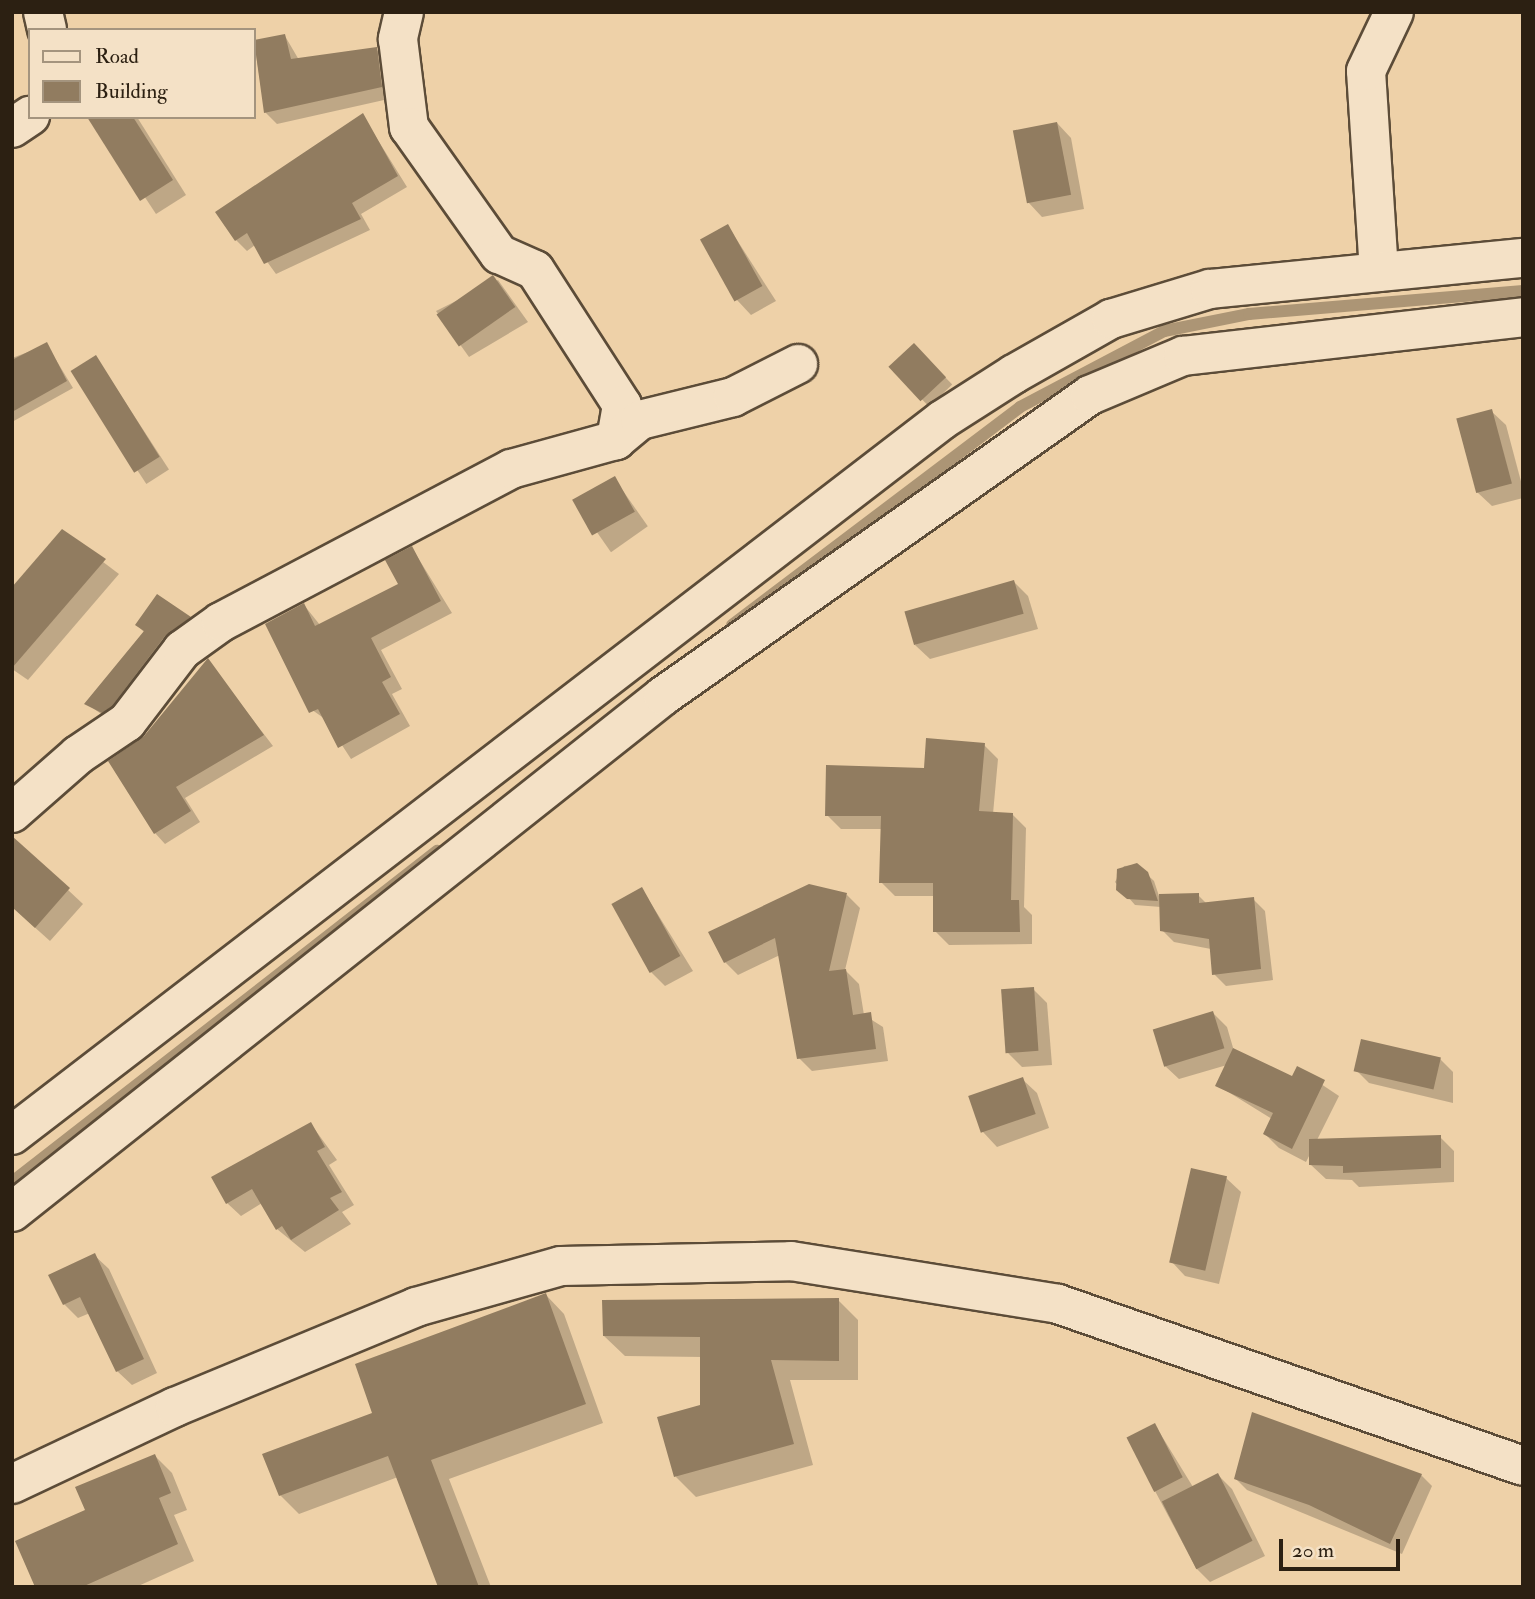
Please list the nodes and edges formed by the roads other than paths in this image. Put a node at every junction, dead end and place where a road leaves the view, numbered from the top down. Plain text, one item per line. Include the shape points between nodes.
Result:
1 (404, 12) edge
2 (1394, 12) edge
3 (28, 117) edge
4 (12, 128) edge
5 (1523, 258) edge
6 (1378, 272) junction
7 (1523, 317) edge
8 (798, 364) dead end
9 (616, 440) junction
10 (12, 813) edge
11 (12, 1135) edge
12 (12, 1212) edge
13 (1523, 1466) edge
14 (12, 1484) edge

1 - 9 street via 398,39 409,127 499,254 535,270 622,405
2 - 6 street via 1366,71
3 - 4 street
5 - 6 street
6 - 11 street via 1210,289 1111,318 1014,374 942,420
7 - 12 street via 1184,356 1090,395 663,696
8 - 9 street via 733,397 640,420
9 - 10 street via 512,469 221,622 182,650 127,722 78,755
13 - 14 street via 1058,1304 791,1261 561,1266 442,1300 175,1407

